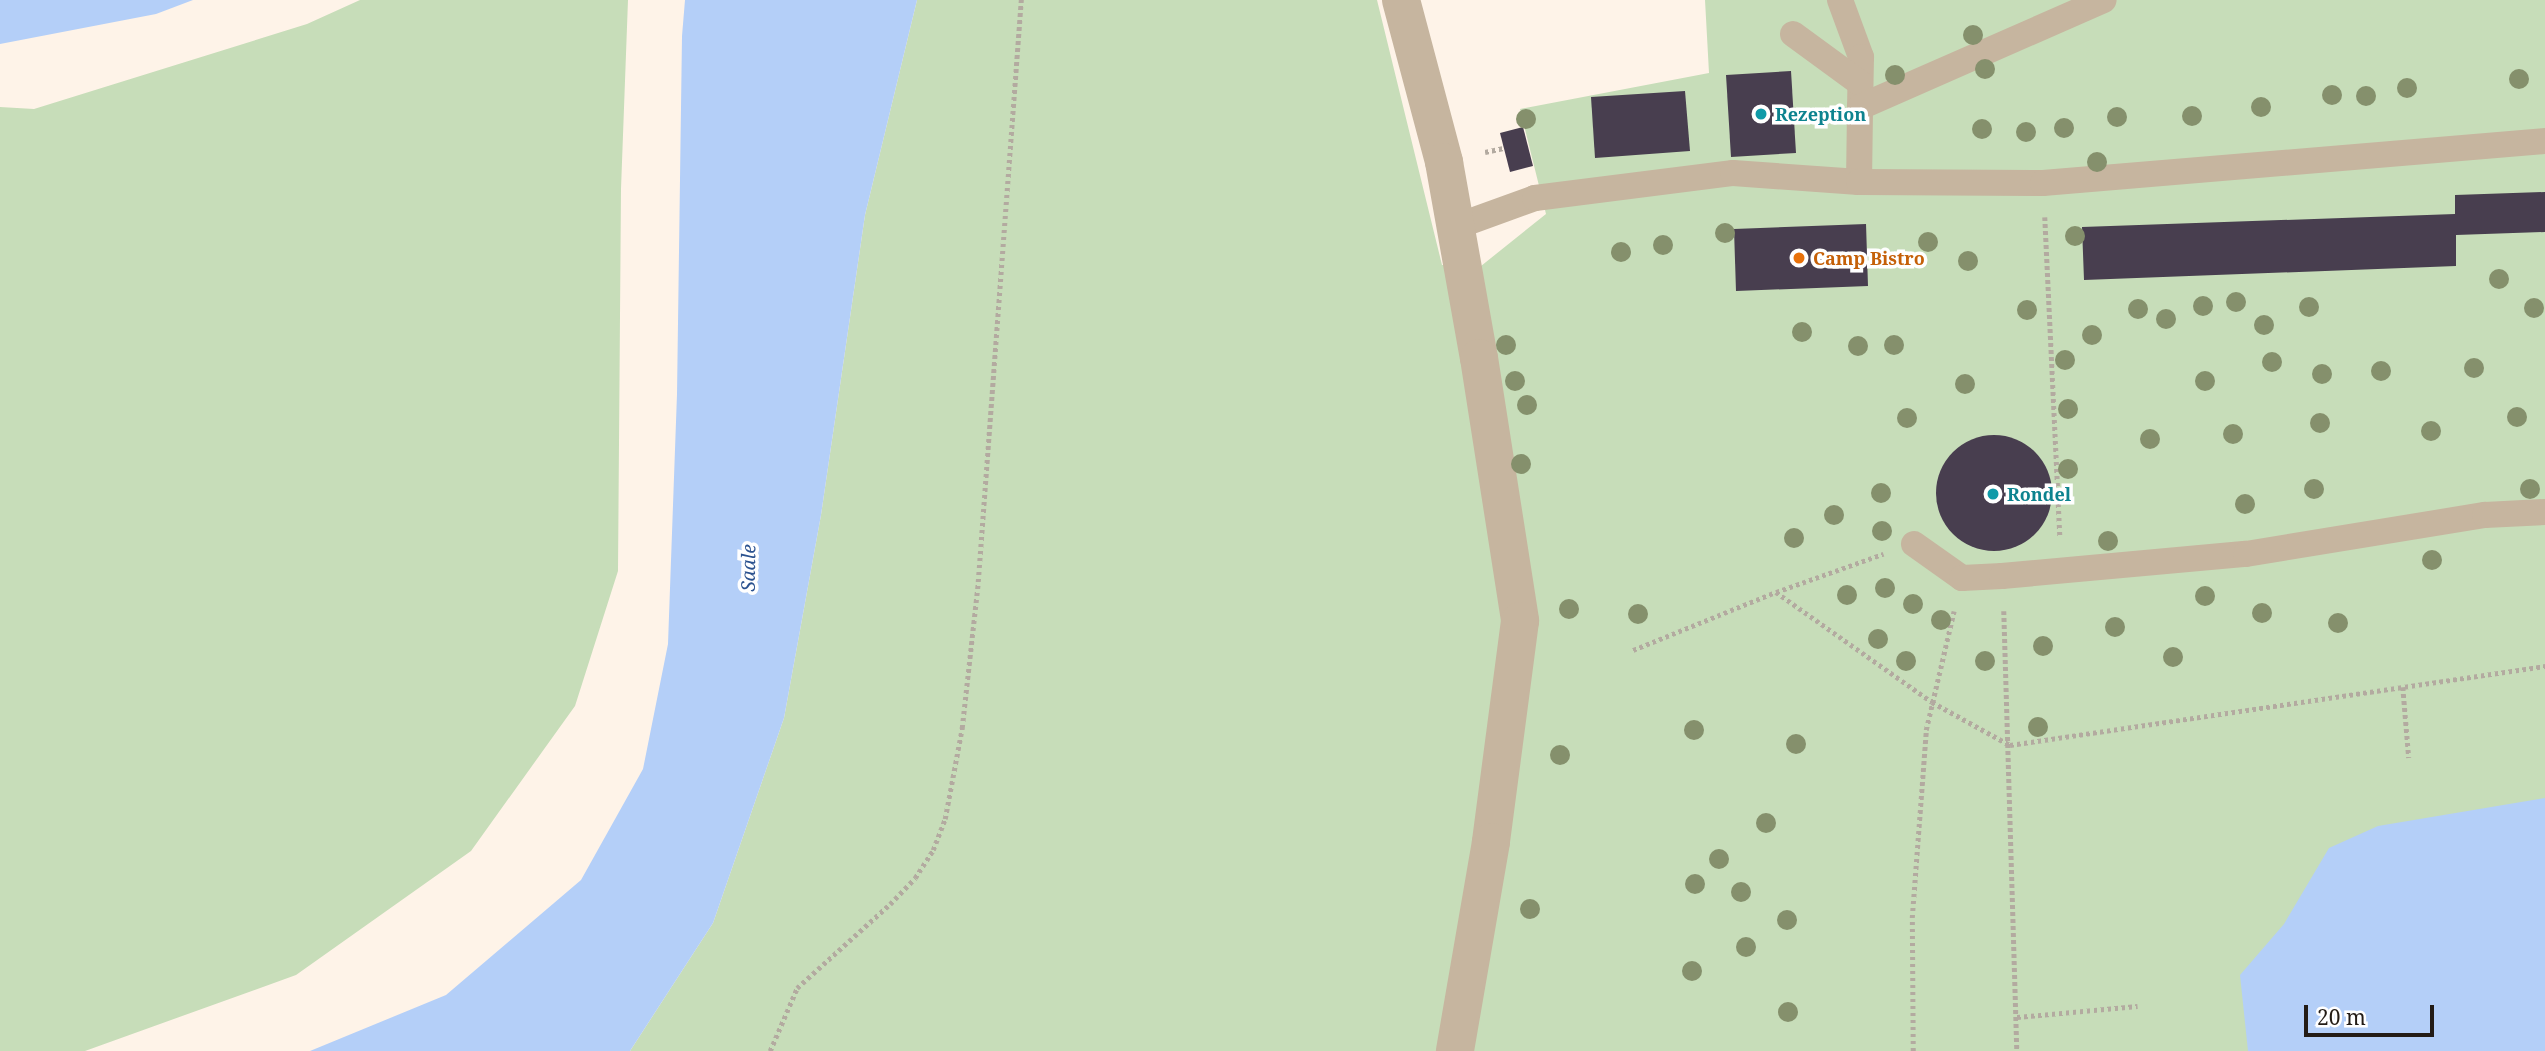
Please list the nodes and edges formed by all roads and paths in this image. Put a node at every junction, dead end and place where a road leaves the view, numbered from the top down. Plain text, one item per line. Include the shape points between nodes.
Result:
1 (1021, 0) edge
2 (1401, 0) edge
3 (1840, 0) edge
4 (2104, 0) edge
5 (1793, 34) dead end
6 (1860, 95) junction
7 (2545, 141) edge
8 (1859, 182) junction
9 (2043, 183) junction
10 (1455, 227) junction
11 (2545, 512) edge
12 (1914, 544) joint
13 (2062, 572) junction
14 (2003, 576) junction
15 (1962, 578) junction
16 (1776, 592) junction
17 (1633, 650) dead end
18 (2545, 666) edge
19 (2403, 687) junction
20 (1932, 702) junction
21 (2010, 745) junction
22 (2409, 758) dead end
23 (2137, 1006) dead end
24 (2017, 1017) junction
25 (770, 1051) edge
26 (1455, 1051) edge
27 (1913, 1051) edge
28 (2017, 1051) edge

1 - 25 path via 978,582 962,728 945,819 915,878 797,988
2 - 10 street via 1444,162
3 - 6 lane via 1861,57
4 - 6 lane
5 - 6 lane
6 - 8 lane
7 - 9 lane
8 - 9 lane
8 - 10 lane via 1733,173 1535,198
9 - 13 path
10 - 26 street via 1520,621 1491,842
11 - 13 lane via 2485,514 2246,554
12 - 15 lane
12 - 16 path
13 - 14 lane
14 - 15 lane
14 - 21 path
15 - 20 path
16 - 17 path
16 - 20 path
18 - 19 path
19 - 21 path
19 - 22 path
20 - 21 path
20 - 27 path via 1912,918
21 - 24 path
23 - 24 path
24 - 28 path

